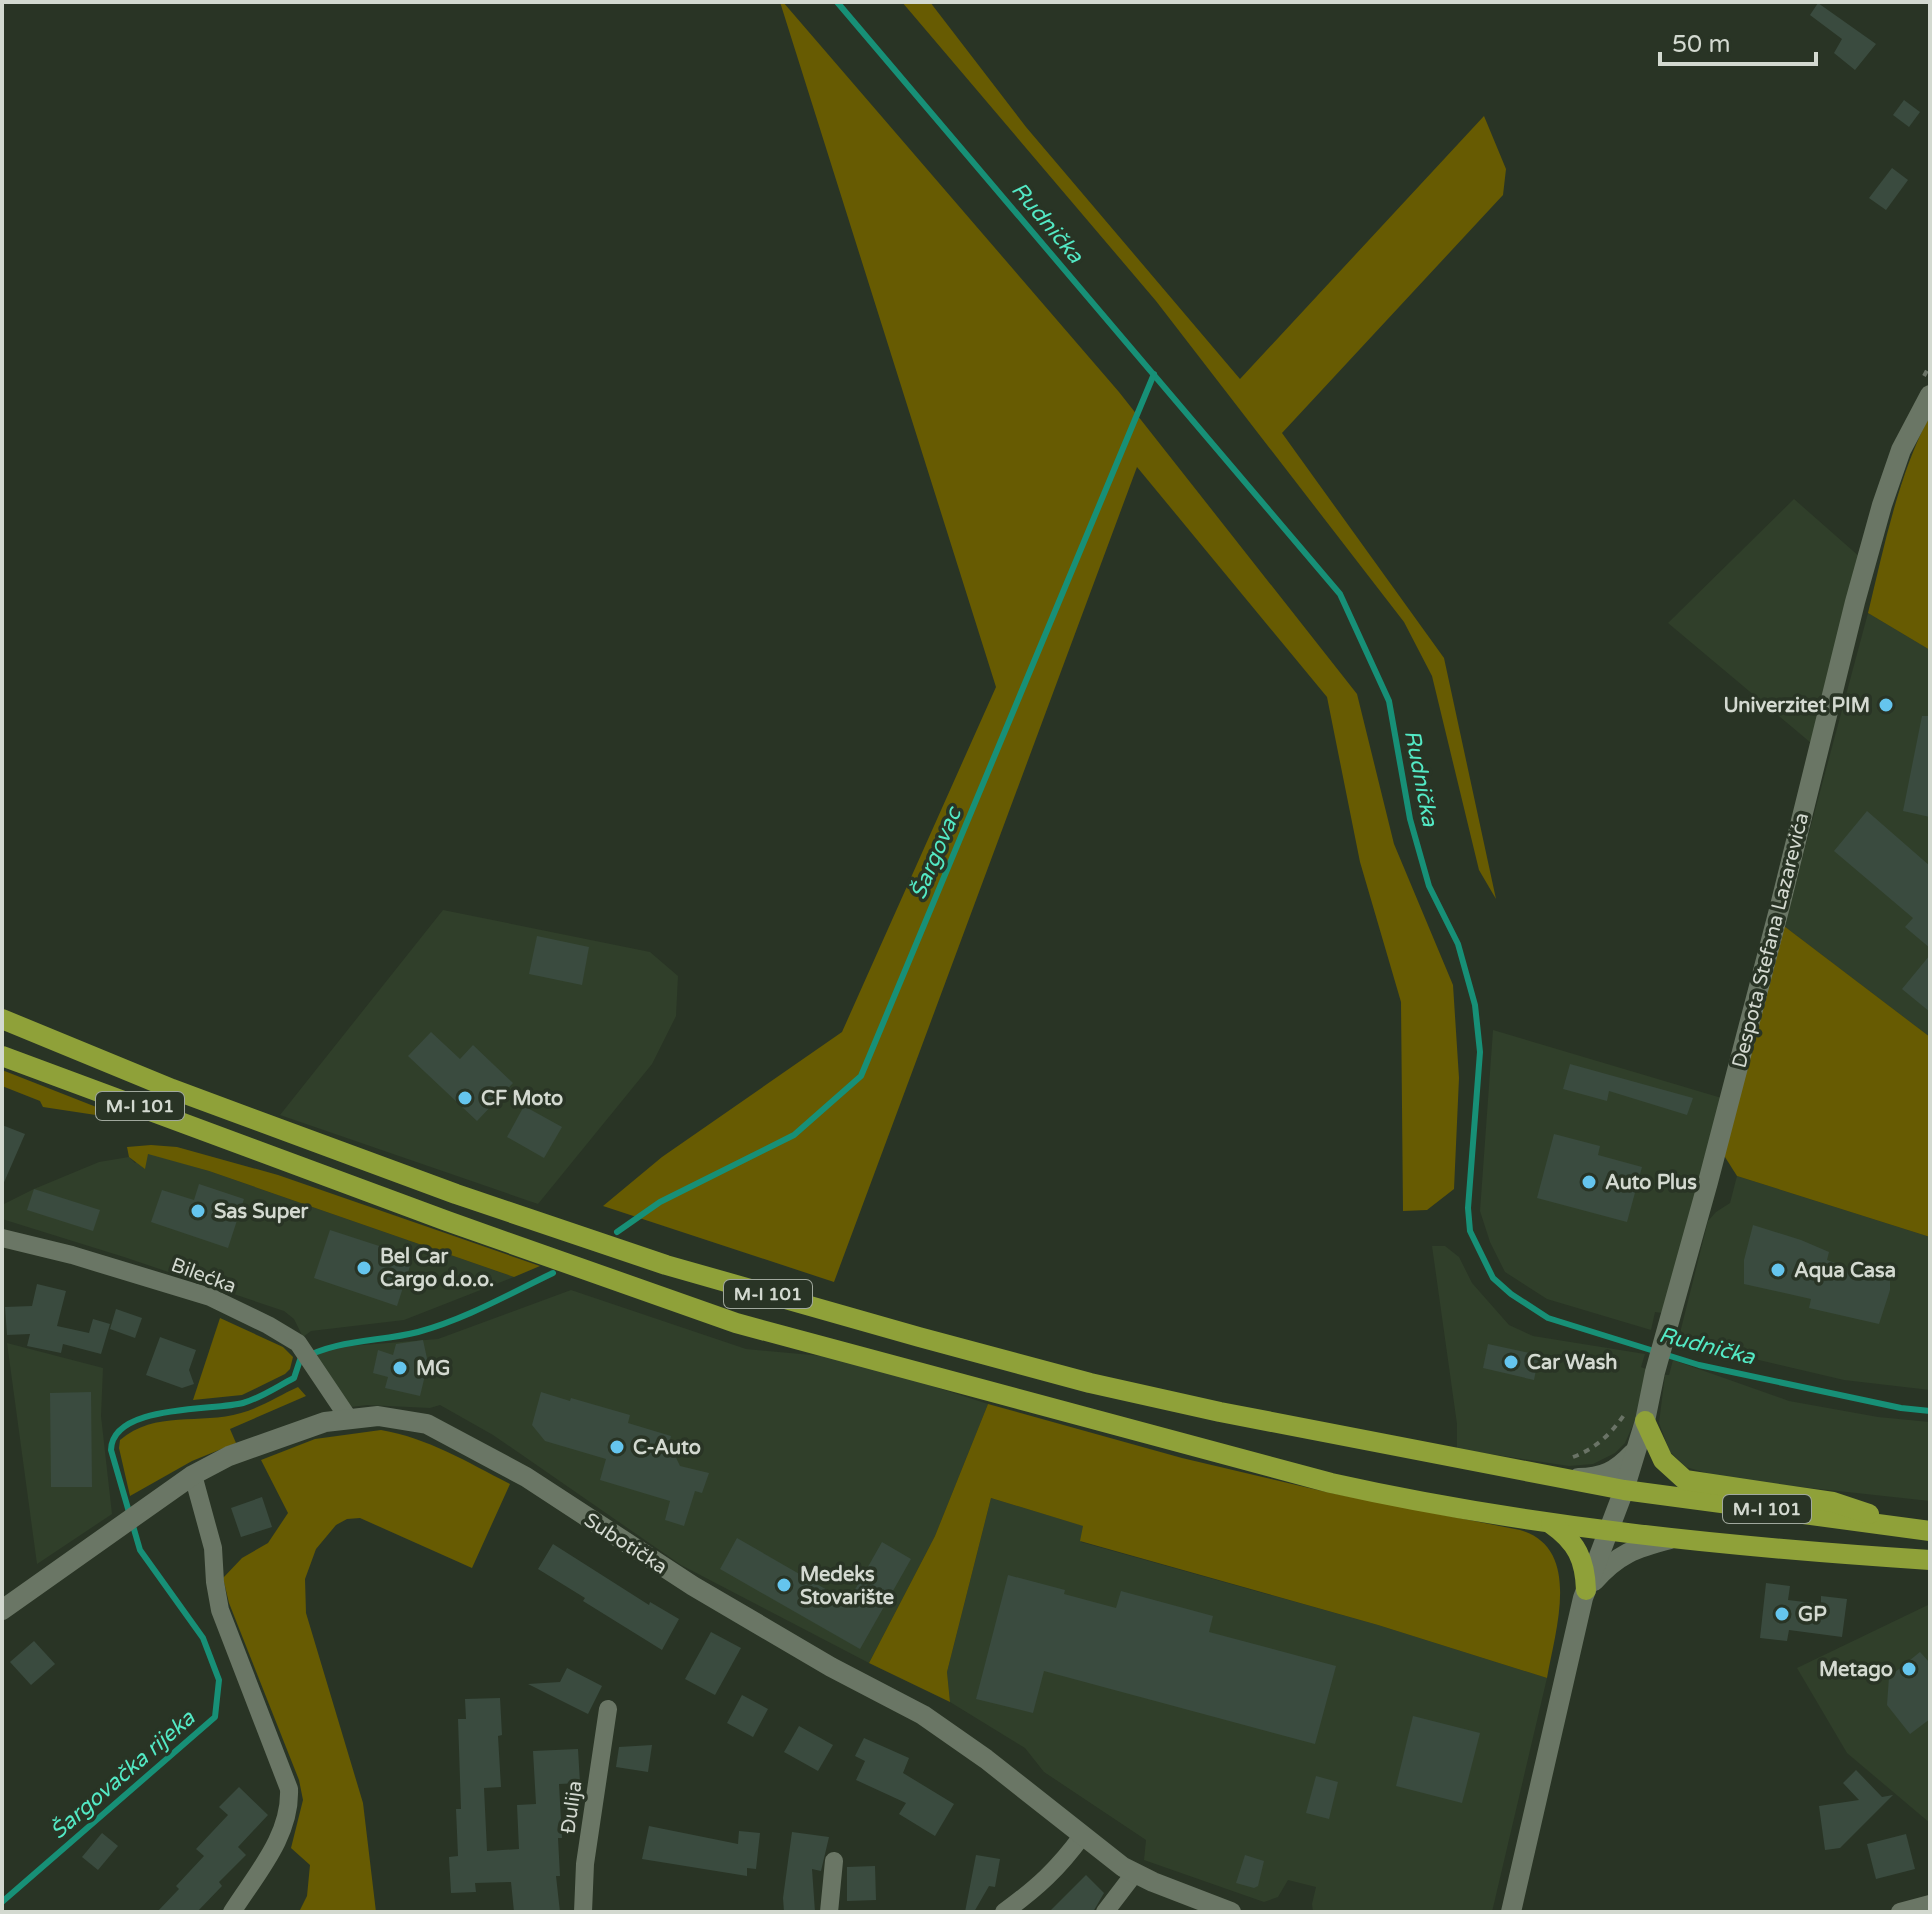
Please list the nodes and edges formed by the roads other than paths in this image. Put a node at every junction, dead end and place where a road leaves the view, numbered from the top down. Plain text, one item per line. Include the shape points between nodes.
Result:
1 (1930, 395) edge
2 (2, 1019) edge
3 (2, 1056) edge
4 (2, 1238) edge
5 (349, 1419) junction
6 (1645, 1421) junction
7 (1636, 1450) junction
8 (193, 1475) junction
9 (1560, 1478) junction
10 (1624, 1490) junction
11 (1548, 1522) junction
12 (1920, 1530) edge
13 (1610, 1533) junction
14 (1670, 1539) junction
15 (1930, 1560) edge
16 (1586, 1590) junction
17 (2, 1610) edge
18 (608, 1709) dead end
19 (1082, 1836) junction
20 (834, 1861) dead end
21 (1134, 1874) junction
22 (1929, 1907) edge
23 (232, 1912) edge
24 (583, 1912) edge
25 (829, 1912) edge
26 (1004, 1912) edge
27 (1105, 1912) edge
28 (1231, 1912) edge
29 (1511, 1912) edge
30 (1900, 1912) edge

1 - 6 street, Despota Stefana Lazarevića via 1901,450 1878,519
2 - 9 main road, M-I 101 via 187,1095 666,1265 1090,1383
3 - 11 main road, M-I 101 via 736,1323 1331,1483
4 - 5 street, Bilećka via 210,1297 298,1343
5 - 8 street, Subotička via 266,1442
5 - 19 street, Subotička via 378,1416 427,1424 484,1453 693,1586 923,1715
6 - 7 street, Despota Stefana Lazarevića
6 - 12 main road via 1663,1460 1685,1480 1833,1502
7 - 9 street via 1607,1475
7 - 10 street, Despota Stefana Lazarevića
8 - 17 street, Subotička
8 - 23 street via 213,1548 220,1610 289,1789 279,1839
9 - 10 main road, M-I 101
10 - 12 main road, M-I 101
10 - 13 street, Despota Stefana Lazarevića
11 - 13 main road, M-I 101
11 - 16 main road via 1576,1547
13 - 14 main road, M-I 101
13 - 16 street, Despota Stefana Lazarevića
14 - 15 main road, M-I 101
14 - 16 street via 1623,1555
16 - 29 street, Despota Stefana Lazarevića
18 - 24 street, Đulija
19 - 21 street, Subotička
19 - 26 street via 1045,1882
20 - 25 street
21 - 27 street
21 - 28 street, Subotička
22 - 30 street

